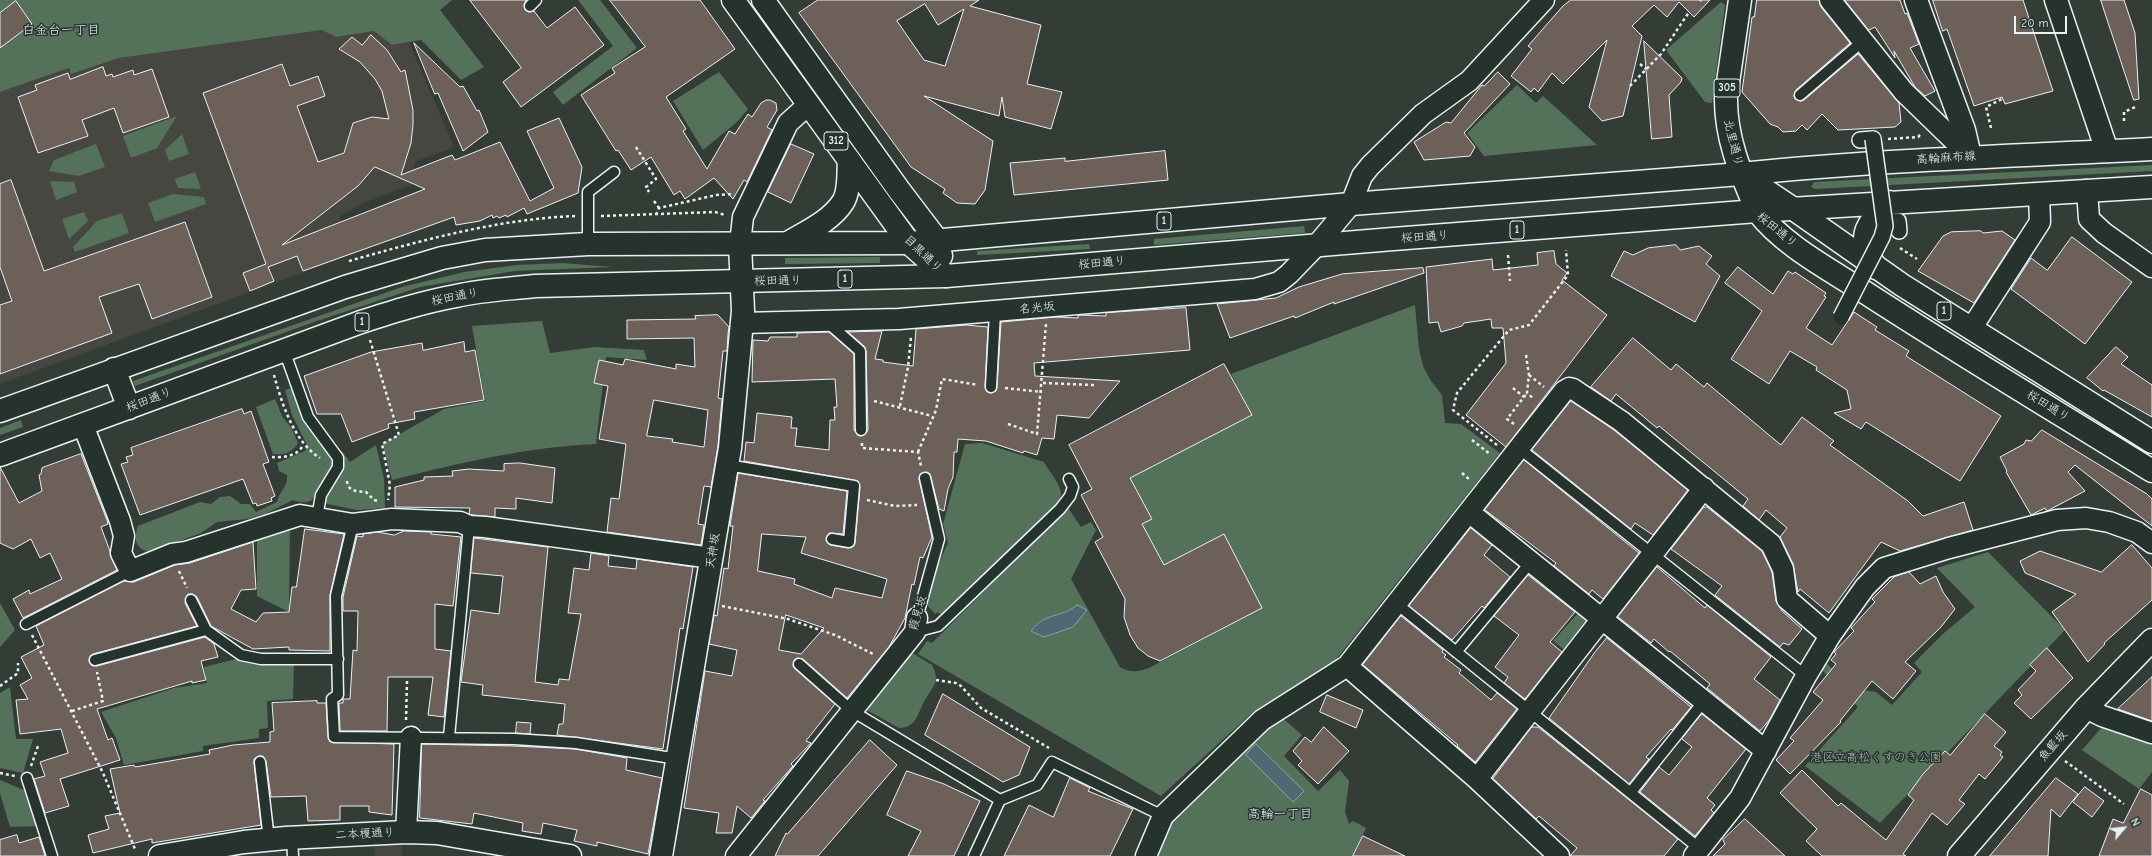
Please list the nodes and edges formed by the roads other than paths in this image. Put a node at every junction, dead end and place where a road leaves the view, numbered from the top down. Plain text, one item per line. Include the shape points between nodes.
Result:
1 (733, 0) edge
2 (763, 0) edge
3 (1544, 0) edge
4 (1740, 0) edge
5 (1830, 0) edge
6 (1916, 0) edge
7 (2056, 0) edge
8 (1863, 41) junction
9 (1800, 95) dead end
10 (809, 104) junction
11 (1867, 140) road end
12 (2152, 149) edge
13 (2107, 151) junction
14 (1970, 156) junction
15 (849, 160) junction
16 (614, 172) dead end
17 (1741, 174) junction
18 (2152, 187) edge
19 (2086, 190) junction
20 (2039, 194) junction
21 (1351, 204) junction
22 (1795, 210) junction
23 (1757, 212) junction
24 (1887, 212) junction
25 (1899, 231) dead end
26 (937, 240) junction
27 (788, 243) junction
28 (908, 243) junction
29 (588, 244) junction
30 (740, 244) junction
31 (1316, 246) junction
32 (2152, 267) edge
33 (1876, 268) junction
34 (946, 276) junction
35 (743, 281) junction
36 (995, 312) junction
37 (1841, 317) dead end
38 (827, 322) junction
39 (742, 323) junction
40 (1971, 329) junction
41 (284, 350) junction
42 (114, 369) junction
43 (990, 387) dead end
44 (129, 408) junction
45 (0, 411) edge
46 (82, 425) junction
47 (861, 430) road end
48 (2152, 442) edge
49 (1520, 449) junction
50 (0, 455) edge
51 (727, 465) junction
52 (2152, 471) edge
53 (925, 478) road end
54 (1069, 479) dead end
55 (1704, 488) junction
56 (1469, 512) junction
57 (317, 518) junction
58 (353, 524) junction
59 (469, 526) junction
60 (832, 539) dead end
61 (2152, 543) edge
62 (1653, 554) junction
63 (712, 558) junction
64 (1530, 563) junction
65 (130, 571) junction
66 (191, 600) road end
67 (1397, 604) junction
68 (1603, 620) junction
69 (26, 624) road end
70 (916, 625) junction
71 (206, 630) junction
72 (1830, 636) junction
73 (2152, 640) edge
74 (1456, 652) junction
75 (338, 659) junction
76 (95, 660) road end
77 (799, 664) dead end
78 (1347, 666) junction
79 (1806, 676) junction
80 (1704, 701) junction
81 (2086, 708) junction
82 (852, 711) junction
83 (1531, 711) junction
84 (2152, 733) edge
85 (409, 737) junction
86 (449, 737) junction
87 (1766, 751) junction
88 (678, 759) junction
89 (260, 762) dead end
90 (27, 778) road end
91 (1477, 779) junction
92 (1630, 792) junction
93 (1000, 800) junction
94 (1163, 816) junction
95 (406, 832) junction
96 (269, 840) junction
97 (293, 847) edge
98 (1697, 852) edge
99 (52, 856) edge
100 (160, 856) edge
101 (570, 856) edge
102 (661, 856) edge
103 (736, 856) edge
104 (974, 856) edge
105 (1146, 856) edge
106 (1559, 856) edge
107 (1959, 856) edge

1 - 10 main road, 目黒通り / 312
2 - 26 main road, 目黒通り / 312
3 - 21 street, 名光坂 via 1469,81 1423,114 1370,166 1362,176
4 - 17 main road, 北里通り / 305 via 1726,111 1731,142
5 - 8 street
6 - 14 main road via 1964,130
7 - 13 main road
8 - 9 lane
8 - 14 street via 1904,92
10 - 15 main road, 目黒通り / 312
10 - 30 street via 788,123 743,217
11 - 24 street, bridge
12 - 13 main road, 高輪麻布線
13 - 14 main road, 高輪麻布線
14 - 17 main road, 高輪麻布線
15 - 27 main road via 847,189 843,202 832,215
15 - 28 main road, 目黒通り / 312
16 - 29 lane via 588,192
17 - 21 main road, 1
17 - 22 main road, 桜田通り / 1
17 - 23 main road, 北里通り / 305
18 - 19 main road
19 - 20 main road
19 - 32 street via 2089,219 2104,233
20 - 24 main road
20 - 40 street via 2040,222
21 - 26 main road, 1
21 - 31 street, 名光坂
22 - 23 main road
22 - 24 main road
22 - 33 main road, 桜田通り / 1
23 - 31 main road, 桜田通り / 1
23 - 52 main road, 桜田通り / 1 via 1796,247 1905,318
24 - 25 street via 1898,221
24 - 33 main road via 1874,217 1866,231 1865,246
24 - 37 street, bridge via 1882,237
26 - 28 main road, 1
26 - 34 main road, 目黒通り / 312
27 - 28 main road, 1
27 - 30 main road, 1
28 - 34 main road, 目黒通り / 312
29 - 30 main road, 1
29 - 42 main road, 1 via 485,250 442,258 345,287
30 - 35 main road, 天神坂
31 - 34 main road, 桜田通り / 1
31 - 36 street, 名光坂 via 1279,282 1255,289
33 - 40 main road, 桜田通り / 1
34 - 35 main road, 桜田通り / 1
35 - 39 main road, 天神坂
35 - 41 main road, 桜田通り / 1 via 535,286 456,295 410,307
36 - 38 street, 名光坂
36 - 43 lane
38 - 39 street, 名光坂
38 - 47 lane via 860,351
39 - 51 main road, 天神坂
40 - 48 main road, 桜田通り / 1
41 - 44 main road, 桜田通り / 1
41 - 57 lane via 308,417 338,458 338,466 321,494
42 - 44 main road
42 - 45 main road, 1
44 - 46 main road, 桜田通り / 1
46 - 50 main road, 桜田通り / 1
46 - 65 street via 120,521 124,536 121,553
49 - 55 street via 1564,391 1569,388 1621,421
49 - 56 street
49 - 62 lane
51 - 60 lane via 854,486 849,542
51 - 63 main road, 天神坂
53 - 70 lane, 葭見坂 via 939,539
54 - 70 lane via 1073,487 1060,509 938,626
55 - 62 street
55 - 72 street via 1771,544 1783,569 1787,598
56 - 64 street
56 - 67 street
57 - 58 street
57 - 65 street via 300,515 186,552 172,554
58 - 59 street via 387,520 460,522
58 - 75 lane via 336,596
59 - 63 street
59 - 86 lane
61 - 72 street via 2137,532 2109,522 2086,518 2057,520 1949,548 1884,568 1865,587
62 - 68 street
62 - 79 lane
63 - 88 main road, 天神坂
64 - 68 street
64 - 74 lane
65 - 69 lane
66 - 71 lane
67 - 74 lane
67 - 78 street
68 - 80 street
68 - 83 street
70 - 82 street, 葭見坂
71 - 75 lane via 241,655 261,659
71 - 76 lane
72 - 79 street
73 - 81 main road, 魚籃坂
74 - 83 lane
75 - 85 lane via 338,696 332,698 334,737
77 - 82 lane
78 - 91 street
78 - 94 street via 1262,720
79 - 87 street
80 - 87 street
80 - 92 lane
81 - 84 street
81 - 107 main road, 魚籃坂
82 - 93 lane
82 - 103 street, 葭見坂
83 - 91 street
83 - 92 lane
85 - 86 lane
85 - 95 street
86 - 88 lane via 576,743
87 - 98 street via 1740,798
88 - 102 main road, 天神坂
89 - 96 lane
90 - 99 lane
91 - 106 street
92 - 98 lane
93 - 94 lane via 1037,785 1052,762
93 - 104 lane
94 - 105 street
95 - 97 main road, 二本榎通り
95 - 101 main road, 二本榎通り via 437,833
96 - 97 main road, 二本榎通り
96 - 100 main road, 二本榎通り

